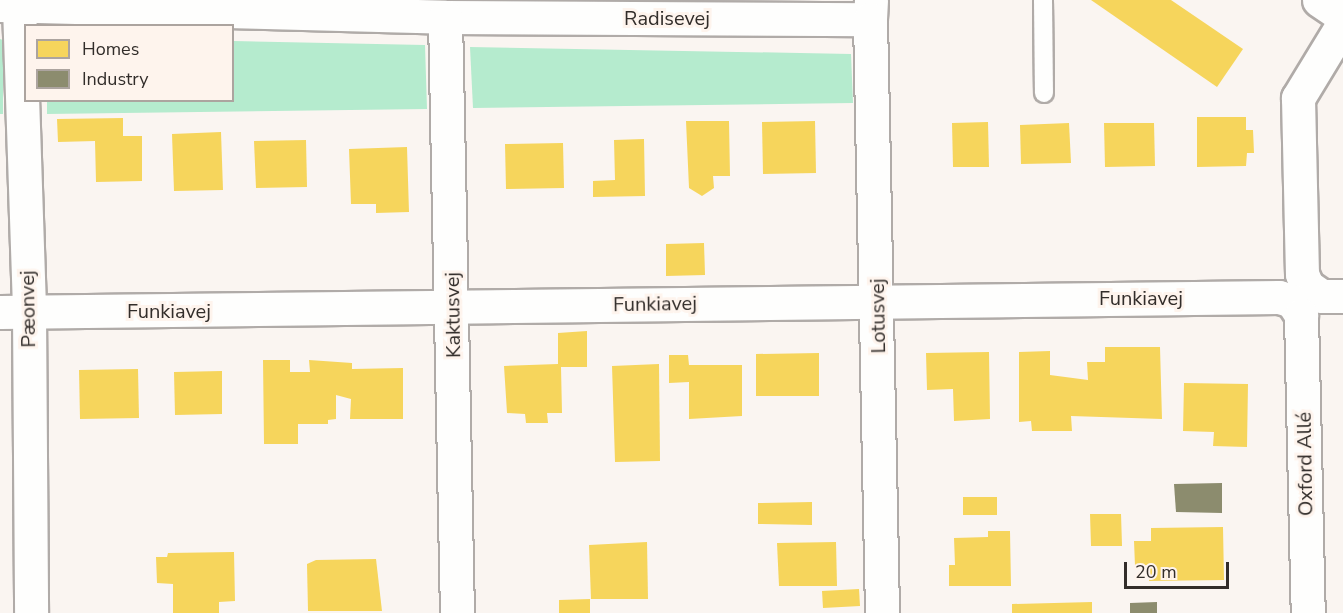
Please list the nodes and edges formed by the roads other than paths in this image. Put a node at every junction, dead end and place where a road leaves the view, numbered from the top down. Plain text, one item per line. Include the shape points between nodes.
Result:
1 (1043, 0) edge
2 (1319, 0) edge
3 (9, 5) edge
4 (871, 10) edge
5 (1343, 16) edge
6 (445, 17) junction
7 (1343, 24) edge
8 (1044, 93) dead end
9 (878, 299) junction
10 (1322, 302) edge
11 (453, 308) junction
12 (14, 312) edge
13 (31, 613) edge
14 (458, 613) edge
15 (882, 613) edge
16 (1308, 613) edge

1 - 8 lane
2 - 5 street
3 - 6 street, Radisevej
3 - 12 street, Pæonvej
4 - 6 street, Radisevej
4 - 9 street, Lotusvej
6 - 11 street, Kaktusvej
7 - 10 street via 1299,98 1302,274
9 - 10 street, Funkiavej via 1279,297
9 - 11 street, Funkiavej
9 - 15 street, Lotusvej
10 - 16 street, Oxford Allé
11 - 12 street, Funkiavej
11 - 14 street, Kaktusvej
12 - 13 street, Pæonvej

